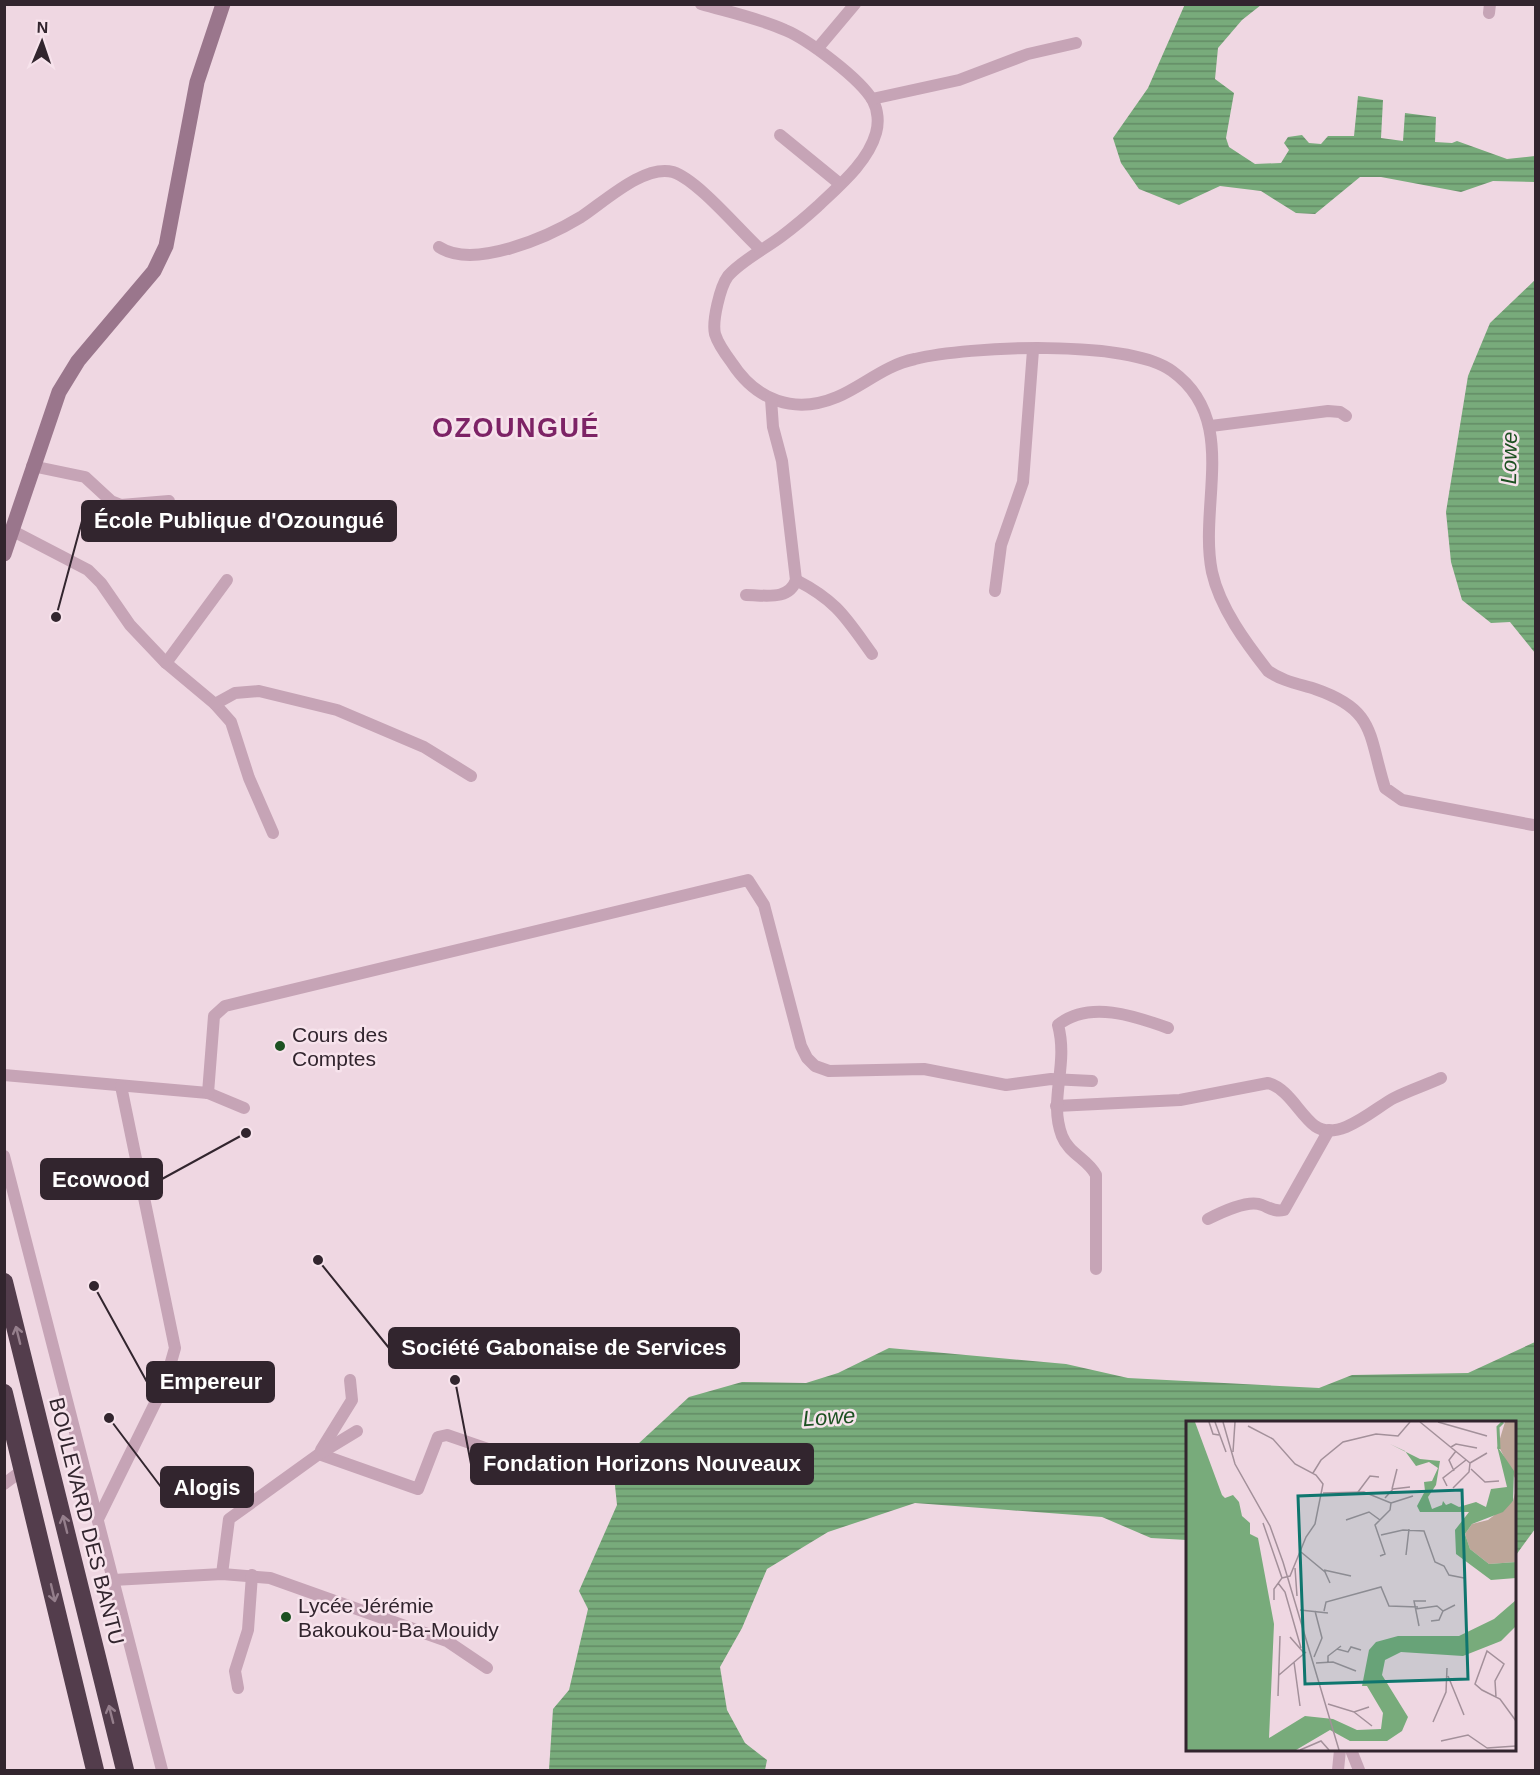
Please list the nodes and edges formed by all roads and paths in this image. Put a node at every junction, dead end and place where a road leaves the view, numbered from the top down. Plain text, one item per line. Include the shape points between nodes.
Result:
1 (223, 4) edge
2 (701, 4) edge
3 (855, 4) edge
4 (1077, 43) dead end
5 (818, 48) junction
6 (872, 99) junction
7 (780, 135) dead end
8 (840, 184) junction
9 (439, 247) dead end
10 (761, 250) junction
11 (1033, 350) junction
12 (771, 399) junction
13 (1346, 416) dead end
14 (1211, 426) junction
15 (32, 466) junction
16 (169, 501) dead end
17 (12, 530) junction
18 (4, 554) edge
19 (227, 580) dead end
20 (796, 580) junction
21 (994, 591) dead end
22 (746, 595) dead end
23 (872, 654) dead end
24 (166, 663) junction
25 (215, 704) junction
26 (471, 776) dead end
27 (1533, 825) dead end
28 (273, 832) dead end
29 (1168, 1028) dead end
30 (4, 1075) edge
31 (1441, 1078) dead end
32 (1061, 1079) junction
33 (1092, 1081) dead end
34 (121, 1086) junction
35 (208, 1093) junction
36 (1056, 1106) junction
37 (244, 1108) dead end
38 (1329, 1130) junction
39 (4, 1156) edge
40 (1208, 1219) dead end
41 (1096, 1269) dead end
42 (4, 1282) edge
43 (350, 1380) dead end
44 (4, 1393) edge
45 (357, 1431) dead end
46 (319, 1454) junction
47 (543, 1468) dead end
48 (24, 1469) junction
49 (5, 1482) edge
50 (98, 1519) junction
51 (222, 1574) junction
52 (252, 1575) junction
53 (113, 1580) junction
54 (487, 1668) dead end
55 (238, 1688) dead end
56 (1340, 1751) edge
57 (1352, 1751) edge
58 (95, 1770) edge
59 (125, 1770) edge
60 (162, 1770) edge
61 (1338, 1770) edge
62 (1359, 1770) edge

1 - 15 street via 197,82 166,246 154,271 67,377
2 - 5 street via 785,30
3 - 5 street
4 - 6 street via 1028,54 959,80
5 - 6 street
6 - 8 street via 878,115 873,141 860,164
7 - 8 street
8 - 10 street via 816,208
9 - 10 street via 467,255 530,242 577,219 645,175 662,171 673,172 693,183
10 - 12 street via 723,285 715,333 745,380 756,392
11 - 12 street via 916,358 893,366 837,397 805,403
11 - 14 street via 1079,348 1147,359 1171,370 1188,386 1202,403
11 - 21 street via 1023,482 1001,545
12 - 20 street
13 - 14 street via 1328,411
14 - 27 street via 1212,574 1231,616 1268,671 1353,706 1364,717 1385,788 1402,800
15 - 16 street via 85,477 121,505
15 - 17 street
17 - 18 street
17 - 24 street via 88,570 120,613
19 - 24 street
20 - 22 street via 785,595
20 - 23 street via 824,594
24 - 25 street
25 - 26 street via 235,693 259,691 337,710 424,747
25 - 28 street via 231,722 249,778
29 - 32 street via 1138,1017 1094,1012 1061,1023
30 - 34 street
31 - 38 street via 1394,1098 1352,1124
32 - 33 street
32 - 35 street via 1006,1085 924,1069 841,1072 815,1066 801,1046 764,905 748,880 225,1006 214,1016
32 - 36 street
34 - 35 street
34 - 50 street via 175,1348 165,1383
35 - 37 street
36 - 38 street via 1180,1100 1268,1083 1290,1099 1315,1126
36 - 41 street via 1058,1124 1068,1148 1096,1175
38 - 40 street via 1284,1210 1256,1204
39 - 50 street
59 -> 42 highway, BOULEVARD DES BANTU
43 - 46 street via 352,1400
44 - 48 highway
45 - 46 street
46 - 47 street via 418,1489 438,1437 447,1435
46 - 51 street via 229,1519
48 - 49 street
48 -> 58 highway
50 - 53 street
51 - 52 street
51 - 53 street
52 - 54 street via 354,1606 447,1641
52 - 55 street via 248,1630 235,1671
53 - 60 street
56 - 61 street
57 - 62 street

